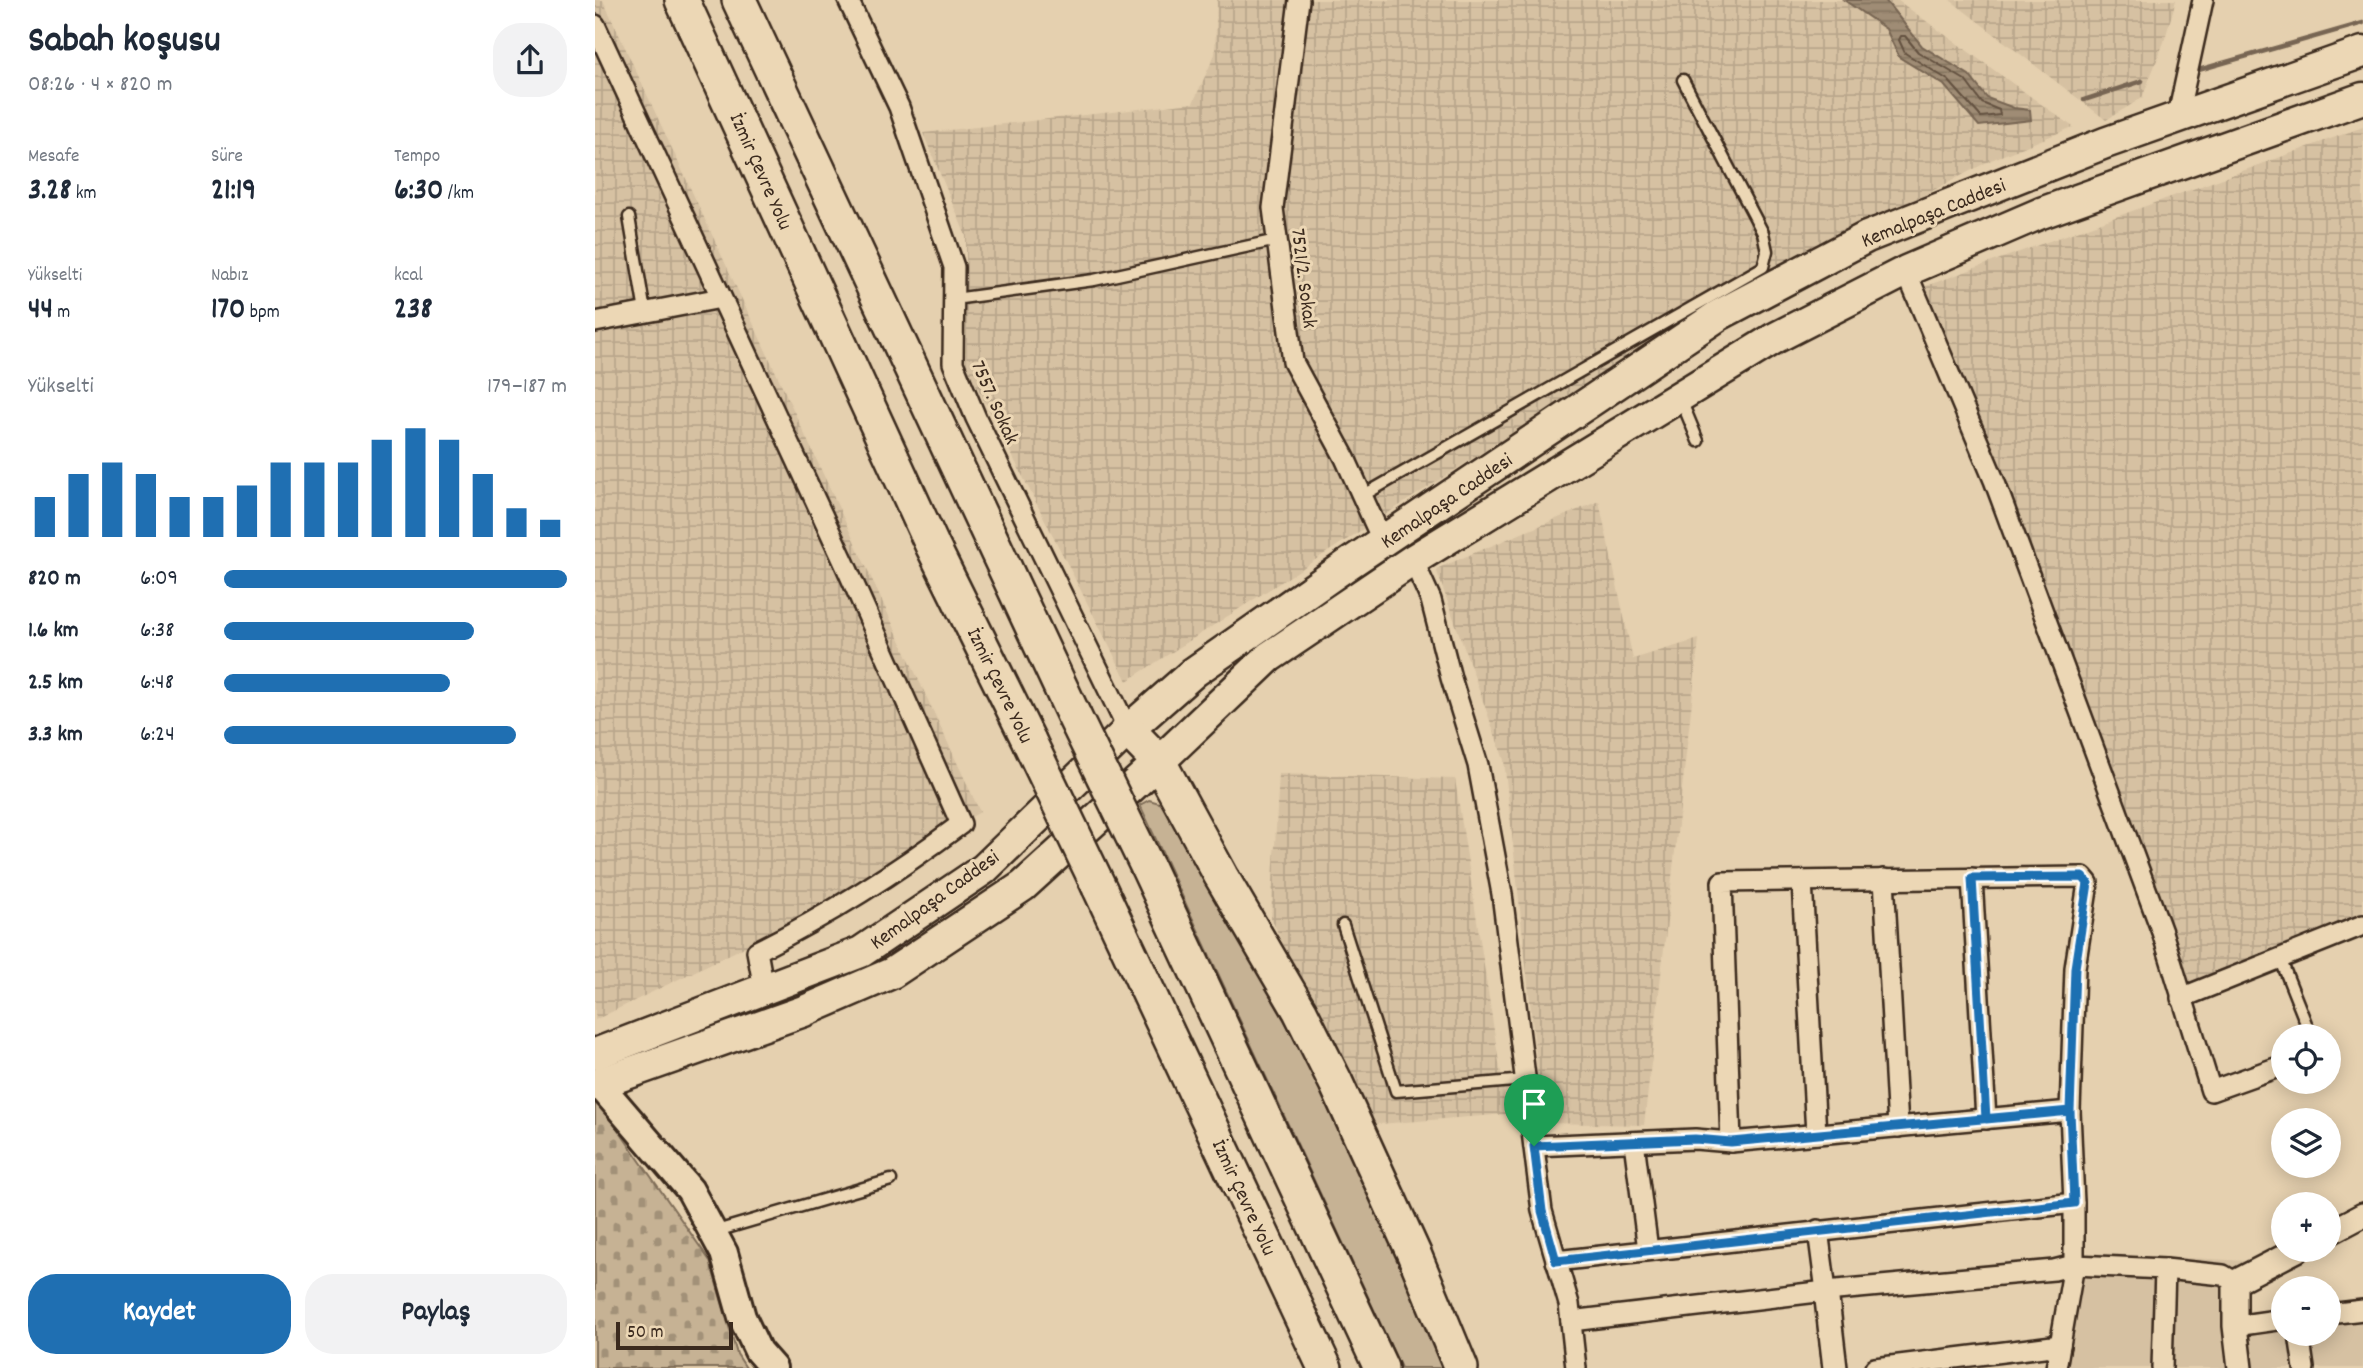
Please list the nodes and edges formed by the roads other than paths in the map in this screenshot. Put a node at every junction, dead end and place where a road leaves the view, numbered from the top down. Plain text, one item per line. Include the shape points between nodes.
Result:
1 (682, 0) edge
2 (739, 0) edge
3 (848, 0) edge
4 (1299, 0) edge
5 (2203, 0) edge
6 (595, 24) edge
7 (2363, 52) edge
8 (1683, 80) dead end
9 (2363, 98) edge
10 (2176, 120) junction
11 (629, 217) dead end
12 (1277, 240) junction
13 (1906, 271) junction
14 (721, 298) junction
15 (954, 299) junction
16 (645, 312) junction
17 (595, 322) edge
18 (1680, 396) junction
19 (1698, 441) dead end
20 (1362, 496) junction
21 (1383, 542) junction
22 (1413, 560) junction
23 (1128, 730) junction
24 (1159, 762) junction
25 (1972, 878) junction
26 (1884, 879) junction
27 (1802, 881) junction
28 (1343, 925) dead end
29 (2363, 925) edge
30 (2280, 958) junction
31 (764, 989) junction
32 (2182, 998) junction
33 (2306, 1024) edge
34 (595, 1054) edge
35 (2271, 1070) edge
36 (1526, 1080) junction
37 (597, 1084) edge
38 (2070, 1111) junction
39 (1986, 1119) junction
40 (1898, 1127) junction
41 (1816, 1134) junction
42 (1634, 1142) junction
43 (1731, 1142) junction
44 (1534, 1146) junction
45 (891, 1180) dead end
46 (2074, 1203) junction
47 (2363, 1215) edge
48 (2341, 1227) edge
49 (1818, 1230) junction
50 (713, 1232) junction
51 (1648, 1250) junction
52 (1556, 1261) junction
53 (2274, 1262) edge
54 (2074, 1265) junction
55 (2165, 1269) junction
56 (2235, 1282) junction
57 (1826, 1291) junction
58 (2363, 1310) edge
59 (2341, 1313) edge
60 (1571, 1321) junction
61 (2271, 1321) edge
62 (2235, 1326) junction
63 (2060, 1345) junction
64 (2301, 1346) edge
65 (773, 1368) edge
66 (1325, 1368) edge
67 (1381, 1368) edge
68 (1461, 1368) edge
69 (1576, 1368) edge
70 (1835, 1368) edge
71 (1875, 1368) edge
72 (2056, 1368) edge
73 (2162, 1368) edge
74 (2240, 1368) edge
75 (2304, 1368) edge

1 - 66 highway, İzmir Çevre Yolu, bridge via 933,547
2 - 67 highway, bridge
3 - 15 street, 7557. Sokak via 899,107 954,267
4 - 12 street, 7521/2. Sokak via 1273,208
5 - 10 street
6 - 14 street
7 - 10 main road, Kemalpaşa Caddesi
8 - 20 lane via 1763,233 1767,251 1763,267
9 - 13 main road, Kemalpaşa Caddesi via 2041,213
10 - 21 main road, Kemalpaşa Caddesi via 2105,143 1867,237 1719,315
11 - 16 lane
12 - 15 lane via 1094,280
12 - 20 street, 7521/2. Sokak via 1293,362
13 - 18 main road, Kemalpaşa Caddesi via 1775,338
13 - 32 street via 1994,480 2162,932
14 - 16 street
14 - 31 street via 961,824 877,882 757,951
15 - 23 street, 7557. Sokak via 953,363
16 - 17 street
18 - 19 lane
18 - 22 main road, Kemalpaşa Caddesi
20 - 21 street, 7521/2. Sokak
21 - 23 main road, Kemalpaşa Caddesi via 1194,672
22 - 24 main road, Kemalpaşa Caddesi via 1269,657
22 - 36 street via 1431,600 1478,765
23 - 24 highway
23 - 31 main road, Kemalpaşa Caddesi via 984,869 861,953
24 - 37 main road, Kemalpaşa Caddesi via 1023,886 892,973 804,1011
24 - 68 highway via 1324,1059
25 - 26 street
25 - 38 street via 2083,877 2088,883 2075,968
25 - 39 street
26 - 27 street
26 - 40 street
27 - 41 street
27 - 43 street via 1722,882
28 - 36 lane via 1395,1091
29 - 30 street
30 - 32 street
30 - 33 lane
31 - 34 main road, Kemalpaşa Caddesi
32 - 35 street via 2211,1091
36 - 44 street
37 - 50 main road via 689,1190
38 - 39 street
38 - 46 street
39 - 40 street
40 - 41 street
41 - 43 street
42 - 43 street
42 - 44 street
42 - 51 street
44 - 52 street via 1542,1211
45 - 50 lane
46 - 49 street
46 - 54 street
47 - 48 street
49 - 51 street
49 - 57 street
50 - 65 main road via 725,1253 741,1317 758,1351
51 - 52 street
52 - 60 street
53 - 56 street
54 - 55 street
54 - 57 street
54 - 63 street
55 - 56 street via 2223,1275
55 - 73 street
56 - 62 street
57 - 60 street
57 - 70 street
58 - 59 street
60 - 69 street
61 - 62 street
62 - 74 street
63 - 71 street
63 - 72 street
64 - 75 street

